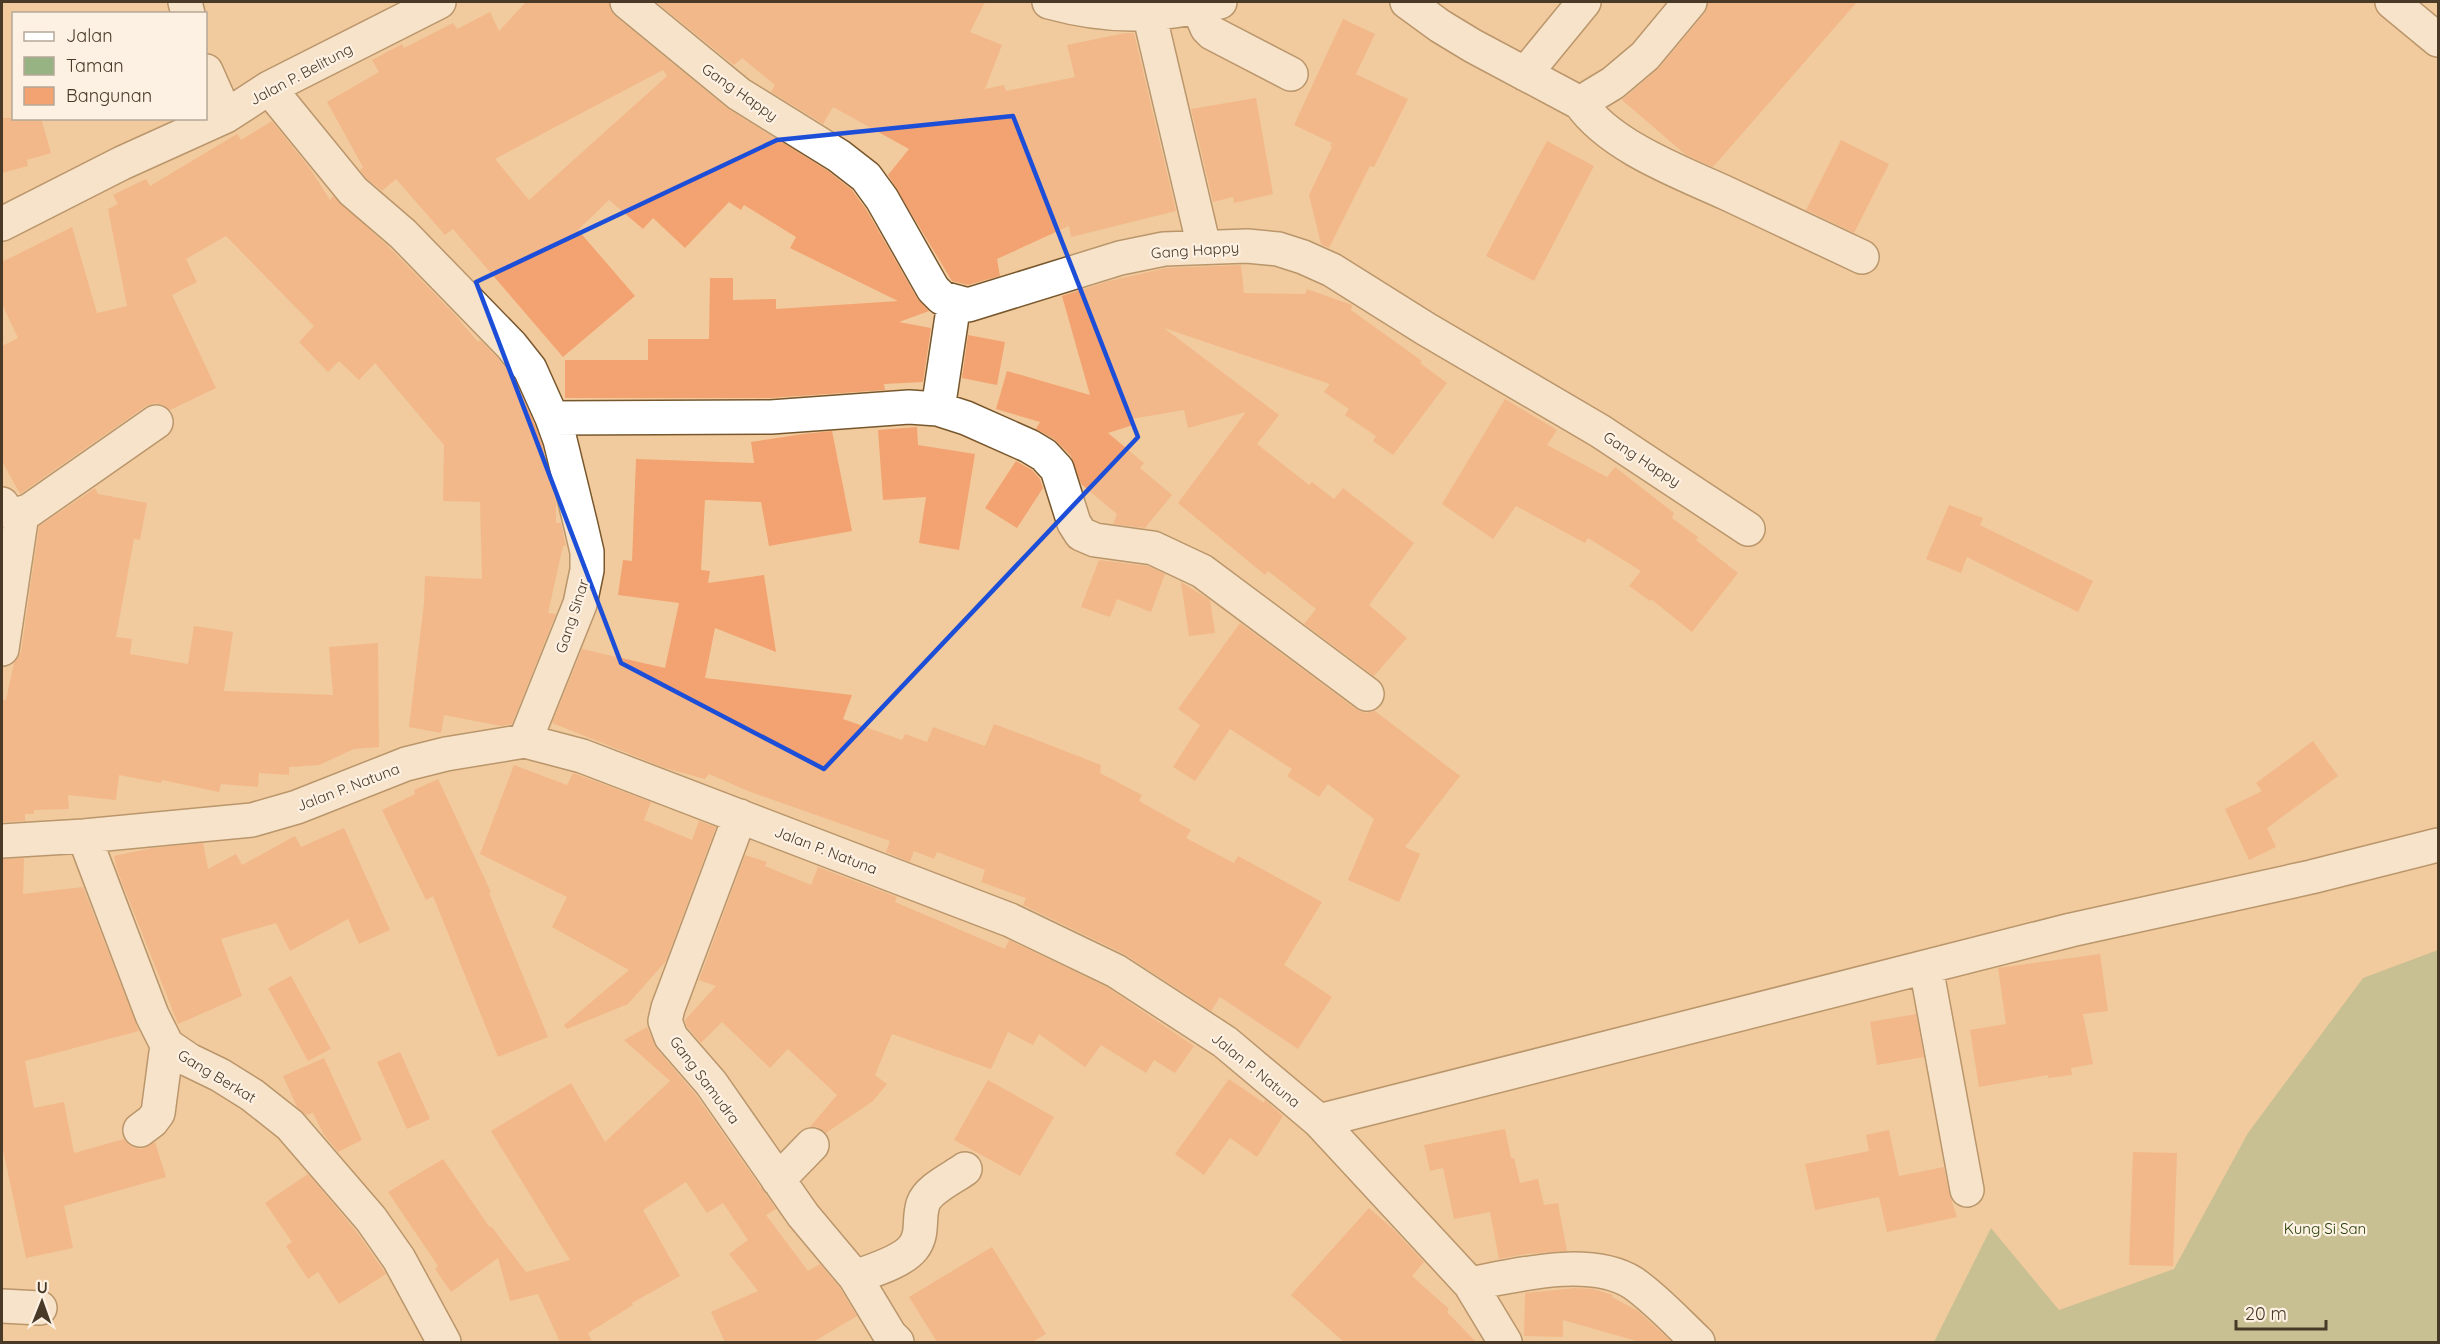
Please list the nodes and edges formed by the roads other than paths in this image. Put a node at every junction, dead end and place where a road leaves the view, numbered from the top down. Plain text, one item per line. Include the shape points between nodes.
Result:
1 (439, 2) edge
2 (627, 2) edge
3 (1049, 2) edge
4 (1407, 2) edge
5 (1584, 2) edge
6 (1690, 2) edge
7 (2392, 2) edge
8 (1209, 4) edge
9 (1149, 13) junction
10 (2439, 40) edge
11 (1291, 74) dead end
12 (1526, 74) junction
13 (269, 88) junction
14 (216, 94) edge
15 (1580, 103) junction
16 (181, 120) edge
17 (2, 224) edge
18 (1204, 247) junction
19 (1862, 256) dead end
20 (954, 303) junction
21 (938, 409) junction
22 (552, 418) junction
23 (156, 422) dead end
24 (12, 509) edge
25 (1748, 529) dead end
26 (2, 649) edge
27 (1367, 694) dead end
28 (525, 741) junction
29 (740, 816) junction
30 (84, 836) junction
31 (2, 841) edge
32 (2439, 845) edge
33 (1926, 967) junction
34 (167, 1045) junction
35 (1319, 1121) junction
36 (140, 1130) dead end
37 (812, 1145) dead end
38 (965, 1169) dead end
39 (778, 1180) junction
40 (1967, 1190) dead end
41 (855, 1277) junction
42 (1470, 1284) junction
43 (2, 1306) edge
44 (39, 1308) dead end
45 (444, 1342) edge
46 (897, 1342) edge
47 (1505, 1342) edge
48 (1698, 1342) edge

1 - 13 street, Jalan P. Belitung
2 - 20 street, Gang Happy via 739,94 866,177 933,289
3 - 9 street via 1081,11
4 - 12 street via 1440,26
5 - 12 street
6 - 15 street via 1645,56 1613,83
7 - 10 street
8 - 9 street
8 - 11 street via 1207,28 1212,33
9 - 18 street
12 - 15 street
13 - 14 street, Jalan P. Belitung
13 - 22 street, Gang Sinar via 353,191 404,234 511,345 530,369
15 - 19 street via 1600,127 1630,146
16 - 17 street, Jalan P. Belitung via 122,163
18 - 20 street, Gang Happy via 1164,249 1120,258 968,305
18 - 25 street, Gang Happy via 1278,249 1332,270 1600,431
20 - 21 street
21 - 22 street via 909,407 771,417
21 - 27 street via 1044,455 1057,469 1074,524 1081,534 1095,540 1153,548 1202,571
22 - 28 street, Gang Sinar via 587,552 587,570 580,604
23 - 24 street
24 - 26 street
28 - 29 street, Jalan P. Natuna via 582,756
28 - 30 street, Jalan P. Natuna via 406,764 297,807 252,820
29 - 35 street, Jalan P. Natuna via 1010,920 1116,971 1224,1042
29 - 39 street, Gang Samudra via 665,1021 671,1037 711,1083
30 - 31 street, Jalan P. Natuna
30 - 34 street, Gang Berkat
32 - 33 street
33 - 35 street
33 - 40 street
34 - 36 street via 158,1113
34 - 45 street, Gang Berkat via 252,1095 290,1125 371,1219 399,1259
35 - 42 street, Jalan P. Natuna
37 - 39 street
38 - 41 street via 929,1194 923,1204 921,1231 912,1250
39 - 41 street, Gang Samudra
41 - 46 street, Gang Samudra
42 - 47 street, Jalan P. Natuna
42 - 48 street via 1570,1270 1617,1275 1634,1284
43 - 44 street

